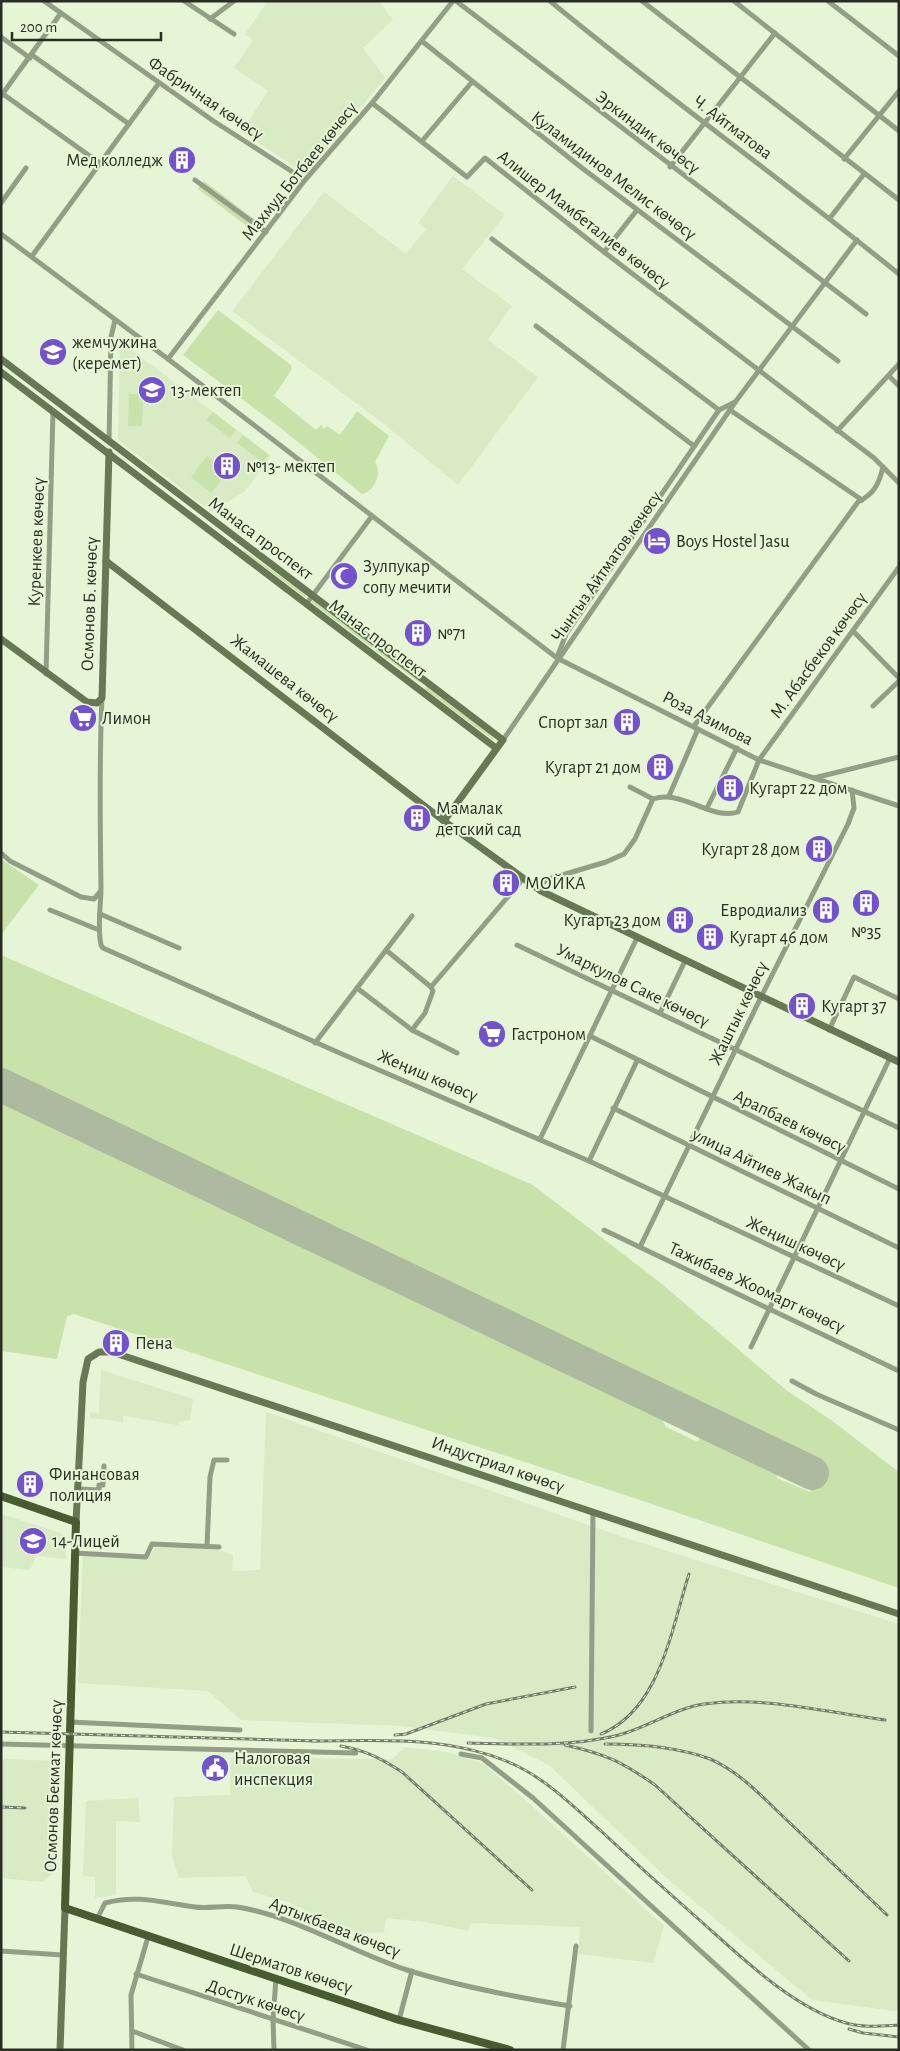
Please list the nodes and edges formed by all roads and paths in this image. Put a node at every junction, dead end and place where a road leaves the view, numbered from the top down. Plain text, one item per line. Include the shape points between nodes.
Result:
1 (44, 1) edge
2 (184, 1) edge
3 (234, 1) edge
4 (455, 1) edge
5 (550, 1) edge
6 (642, 1) edge
7 (734, 1) edge
8 (828, 1) edge
9 (61, 13) junction
10 (210, 19) junction
11 (775, 33) junction
12 (234, 34) dead end
13 (1, 37) edge
14 (422, 42) junction
15 (899, 56) edge
16 (31, 57) junction
17 (740, 77) junction
18 (472, 82) junction
19 (159, 83) junction
20 (899, 91) edge
21 (2, 95) edge
22 (372, 103) junction
23 (879, 116) junction
24 (704, 122) junction
25 (129, 124) junction
26 (899, 132) edge
27 (422, 141) junction
28 (844, 158) junction
29 (102, 164) junction
30 (670, 167) junction
31 (26, 168) dead end
32 (864, 174) junction
33 (195, 180) dead end
34 (305, 180) junction
35 (899, 200) edge
36 (1, 203) edge
37 (637, 210) junction
38 (830, 218) junction
39 (266, 232) junction
40 (1, 234) edge
41 (492, 239) dead end
42 (857, 240) junction
43 (604, 252) junction
44 (32, 256) junction
45 (899, 274) edge
46 (824, 282) junction
47 (866, 314) dead end
48 (115, 320) junction
49 (536, 326) dead end
50 (791, 326) junction
51 (1, 359) edge
52 (168, 359) junction
53 (838, 362) dead end
54 (899, 364) edge
55 (758, 371) junction
56 (1, 372) edge
57 (889, 376) junction
58 (899, 386) edge
59 (46, 394) junction
60 (736, 401) junction
61 (40, 402) junction
62 (719, 410) junction
63 (730, 410) junction
64 (53, 411) junction
65 (837, 431) junction
66 (109, 442) junction
67 (694, 446) junction
68 (109, 453) junction
69 (883, 467) junction
70 (159, 481) junction
71 (899, 483) edge
72 (154, 488) junction
73 (862, 500) junction
74 (188, 503) junction
75 (183, 510) junction
76 (372, 516) junction
77 (245, 544) junction
78 (238, 552) junction
79 (106, 560) junction
80 (899, 567) edge
81 (313, 596) junction
82 (307, 603) junction
83 (853, 631) junction
84 (1, 639) edge
85 (557, 658) junction
86 (46, 674) junction
87 (899, 679) edge
88 (425, 681) junction
89 (419, 689) junction
90 (102, 698) junction
91 (873, 706) dead end
92 (696, 727) junction
93 (502, 740) junction
94 (496, 748) junction
95 (737, 748) junction
96 (899, 757) edge
97 (759, 760) junction
98 (814, 778) junction
99 (630, 787) dead end
100 (852, 790) junction
101 (669, 796) junction
102 (653, 799) junction
103 (899, 806) edge
104 (707, 808) junction
105 (444, 821) junction
106 (1, 853) edge
107 (523, 879) junction
108 (534, 887) junction
109 (101, 890) junction
110 (50, 910) dead end
111 (100, 914) junction
112 (412, 916) dead end
113 (99, 930) junction
114 (637, 938) junction
115 (517, 945) dead end
116 (179, 948) dead end
117 (386, 950) junction
118 (685, 961) junction
119 (431, 987) junction
120 (356, 988) junction
121 (612, 990) junction
122 (761, 997) junction
123 (899, 999) edge
124 (660, 1013) junction
125 (412, 1030) junction
126 (829, 1030) junction
127 (590, 1036) junction
128 (315, 1042) junction
129 (736, 1049) junction
130 (457, 1053) dead end
131 (890, 1058) junction
132 (637, 1061) junction
133 (899, 1062) edge
134 (712, 1098) junction
135 (613, 1108) junction
136 (865, 1111) junction
137 (899, 1128) edge
138 (540, 1139) junction
139 (689, 1146) junction
140 (589, 1161) junction
141 (841, 1161) junction
142 (899, 1189) edge
143 (663, 1197) junction
144 (818, 1209) junction
145 (604, 1230) dead end
146 (640, 1247) junction
147 (899, 1248) edge
148 (794, 1258) junction
149 (899, 1306) edge
150 (770, 1308) junction
151 (751, 1348) dead end
152 (899, 1371) edge
153 (792, 1381) dead end
154 (899, 1430) edge
155 (226, 1460) dead end
156 (104, 1466) dead end
157 (78, 1489) junction
158 (1, 1496) edge
159 (593, 1512) junction
160 (76, 1522) junction
161 (206, 1546) junction
162 (219, 1547) dead end
163 (75, 1553) junction
164 (899, 1614) edge
165 (70, 1722) junction
166 (240, 1730) dead end
167 (591, 1731) dead end
168 (1, 1744) edge
169 (69, 1746) junction
170 (356, 1753) dead end
171 (461, 1754) dead end
172 (65, 1908) junction
173 (98, 1919) junction
174 (148, 1937) junction
175 (576, 1946) dead end
176 (1, 1952) edge
177 (63, 1955) junction
178 (412, 1972) junction
179 (136, 1974) junction
180 (276, 1978) junction
181 (570, 2006) junction
182 (273, 2020) junction
183 (399, 2020) junction
184 (132, 2031) junction
185 (60, 2050) edge
186 (132, 2050) edge
187 (184, 2050) edge
188 (274, 2050) edge
189 (367, 2050) edge
190 (510, 2050) edge
191 (563, 2050) edge
192 (809, 2050) edge

1 - 9 street, Фабричная көчөсү
2 - 10 street
3 - 10 street
4 - 14 street, Махмуд Ботбаев көчөсү
4 - 30 street, Эркиндик көчөсү
5 - 24 street, Ч. Айтматова
6 - 17 street
7 - 11 street
8 - 15 street
9 - 16 street
9 - 19 street, Фабричная көчөсү
10 - 12 street
11 - 17 street
11 - 23 street
13 - 16 street
14 - 18 street, Куламидинов Мелис көчөсү
14 - 22 street, Махмуд Ботбаев көчөсү
16 - 21 street
16 - 25 street
17 - 24 street
17 - 28 street
18 - 27 street
18 - 37 street, Куламидинов Мелис көчөсү
19 - 25 street
19 - 34 street, Фабричная көчөсү
20 - 23 street
21 - 29 street
22 - 27 street, Алишер Мамбеталиев көчөсү
22 - 34 street, Махмуд Ботбаев көчөсү
23 - 26 street
23 - 28 street
24 - 30 street
24 - 38 street, Ч. Айтматова
25 - 29 street
27 - 43 street, Алишер Мамбеталиев көчөсү via 467,177 485,158
28 - 32 street
29 - 44 street
30 - 46 street, Эркиндик көчөсү
31 - 36 street
32 - 35 street
32 - 38 street
33 - 39 street
34 - 39 street, Махмуд Ботбаев көчөсү
37 - 43 street
37 - 50 street, Куламидинов Мелис көчөсү
38 - 42 street, Ч. Айтматова
39 - 52 street, Махмуд Ботбаев көчөсү
40 - 44 street, Роза Азимова
41 - 62 street
42 - 45 street, Ч. Айтматова
42 - 46 street, Чынгыз Айтматов көчөсү
43 - 55 street, Алишер Мамбеталиев көчөсү
44 - 48 street, Роза Азимова
46 - 47 street, Эркиндик көчөсү
46 - 50 street, Чынгыз Айтматов көчөсү
48 - 52 street, Роза Азимова
48 - 66 street, Осмонов Б. көчөсү via 110,337
49 - 67 street
50 - 53 street, Куламидинов Мелис көчөсү
50 - 55 street, Чынгыз Айтматов көчөсү
51 - 59 main road, Манаса проспект
52 - 76 street, Роза Азимова
54 - 57 street
55 - 60 street, Чынгыз Айтматов көчөсү
55 - 65 street, Алишер Мамбеталиев көчөсү
56 - 61 main road, Манас проспект
57 - 58 street
57 - 65 street
59 - 61 main road
59 - 66 main road, Манаса проспект
60 - 62 street, Чынгыз Айтматов көчөсү
60 - 63 street, Чынгыз Айтматов көчөсү
61 - 64 main road, Манас проспект
62 - 67 street, Чынгыз Айтматов көчөсү
63 - 73 street
63 - 85 street, Чынгыз Айтматов көчөсү via 573,640
64 - 68 main road, Манас проспект
64 - 86 street, Куренкеев көчөсү
65 - 69 street, Алишер Мамбеталиев көчөсү
66 - 68 main road, Осмонов Б. көчөсү
66 - 70 main road, Манаса проспект
67 - 85 street, Чынгыз Айтматов көчөсү via 566,634
68 - 72 main road, Манас проспект
68 - 79 main road, Осмонов Б. көчөсү
69 - 71 street, Алишер Мамбеталиев көчөсү
69 - 73 street via 880,480 870,496
70 - 72 main road
70 - 74 main road, Манаса проспект
72 - 75 main road, Манас проспект
73 - 92 street
74 - 75 main road
74 - 77 main road, Манаса проспект
75 - 78 main road, Манас проспект
76 - 81 street
76 - 85 street, Роза Азимова
77 - 78 main road
77 - 81 main road, Манаса проспект
78 - 82 main road, Манас проспект
79 - 90 main road, Осмонов Б. көчөсү
79 - 105 main road, Жамашева көчөсү
80 - 83 street, М. Абасбеков көчөсү
81 - 82 street
81 - 88 main road, Манаса проспект
82 - 89 main road, Манас проспект
83 - 87 street
83 - 97 street, М. Абасбеков көчөсү
84 - 86 main road
85 - 92 street, Роза Азимова
85 - 93 street
86 - 90 main road via 87,702 97,702
87 - 91 street
88 - 89 street
88 - 93 main road, Манаса проспект
89 - 94 main road, Манас проспект
90 - 109 street, Осмонов Б. көчөсү via 98,792
92 - 95 street, Роза Азимова
92 - 101 street
93 - 94 main road
94 - 105 main road
95 - 97 street, Роза Азимова
95 - 104 street
96 - 98 street
97 - 98 street, Роза Азимова
97 - 104 street, М. Абасбеков көчөсү via 738,812 732,814
98 - 100 street, Роза Азимова
99 - 102 street
100 - 103 street, Роза Азимова
100 - 122 street, Жаштык көчөсү via 854,808 848,824
101 - 102 street
101 - 104 street
102 - 108 street via 635,839 624,854
105 - 107 main road, Жамашева көчөсү
106 - 109 street via 10,861 81,897 94,899
107 - 108 main road, Жамашева көчөсү
107 - 119 street
108 - 114 main road, Жамашева көчөсү
109 - 111 street, Жеңиш көчөсү
110 - 113 street
111 - 113 street, Жеңиш көчөсү
111 - 116 street
112 - 117 street
113 - 128 street, Жеңиш көчөсү via 101,945 109,951
114 - 118 main road, Жамашева көчөсү
114 - 121 street
115 - 121 street, Умаркулов Саке көчөсү
117 - 119 street
117 - 120 street
118 - 122 main road, Жамашева көчөсү
118 - 124 street
119 - 125 street via 433,991 424,1013
120 - 125 street
120 - 128 street
121 - 124 street, Умаркулов Саке көчөсү
121 - 127 street
122 - 126 main road, Жамашева көчөсү
122 - 129 street, Жаштык көчөсү
123 - 126 street via 854,977
124 - 129 street, Умаркулов Саке көчөсү
125 - 130 street
126 - 131 main road, Жамашева көчөсү
127 - 132 street, Арапбаев көчөсү
127 - 138 street
128 - 138 street, Жеңиш көчөсү
129 - 134 street, Жаштык көчөсү
129 - 136 street, Умаркулов Саке көчөсү
131 - 133 main road, Жамашева көчөсү
131 - 136 street
132 - 134 street, Арапбаев көчөсү
132 - 135 street
134 - 139 street, Жаштык көчөсү
134 - 141 street, Арапбаев көчөсү
135 - 139 street, улица Айтиев Жакып
135 - 140 street
136 - 137 street, Умаркулов Саке көчөсү
136 - 141 street
138 - 140 street, Жеңиш көчөсү
139 - 143 street, Жаштык көчөсү
139 - 144 street, улица Айтиев Жакып
140 - 143 street, Жеңиш көчөсү
141 - 142 street, Арапбаев көчөсү
141 - 144 street
143 - 146 street, Жаштык көчөсү
143 - 148 street, Жеңиш көчөсү
144 - 147 street, улица Айтиев Жакып
144 - 148 street
145 - 146 street, Тажибаев Жоомарт көчөсү
146 - 150 street, Тажибаев Жоомарт көчөсү
148 - 149 street, Жеңиш көчөсү
148 - 150 street
150 - 151 street
150 - 152 street, Тажибаев Жоомарт көчөсү
153 - 154 street
155 - 161 street via 214,1460 210,1477
156 - 157 street via 103,1485 99,1485 99,1490
157 - 159 main road, Индустриал көчөсү via 83,1382 88,1359 99,1352 129,1356
157 - 160 main road
158 - 160 main road
159 - 164 main road, Индустриал көчөсү
159 - 167 street
160 - 163 main road, Осмонов Бекмат көчөсү
161 - 162 street
161 - 163 street via 152,1544 146,1558
163 - 165 main road, Осмонов Бекмат көчөсү
165 - 166 street
165 - 169 main road, Осмонов Бекмат көчөсү
168 - 169 street
169 - 170 street
169 - 172 main road, Осмонов Бекмат көчөсү
171 - 192 street via 482,1758 533,1798
172 - 173 main road, Шерматов көчөсү
172 - 177 main road, Осмонов Бекмат көчөсү
173 - 174 main road, Шерматов көчөсү
173 - 178 street, Артыкбаева көчөсү via 106,1903 117,1900 159,1900 197,1908 236,1906 273,1916
174 - 179 street
174 - 180 main road, Шерматов көчөсү
175 - 181 street
176 - 177 street
177 - 185 main road, Осмонов Бекмат көчөсү
178 - 181 street, Артыкбаева көчөсү via 488,1992
178 - 183 street
179 - 182 street, Достук көчөсү
179 - 184 street via 131,1995
180 - 182 street
180 - 183 main road, Шерматов көчөсү
181 - 191 street
182 - 188 street
182 - 189 street, Достук көчөсү
183 - 190 main road, Шерматов көчөсү
184 - 186 street
184 - 187 street

